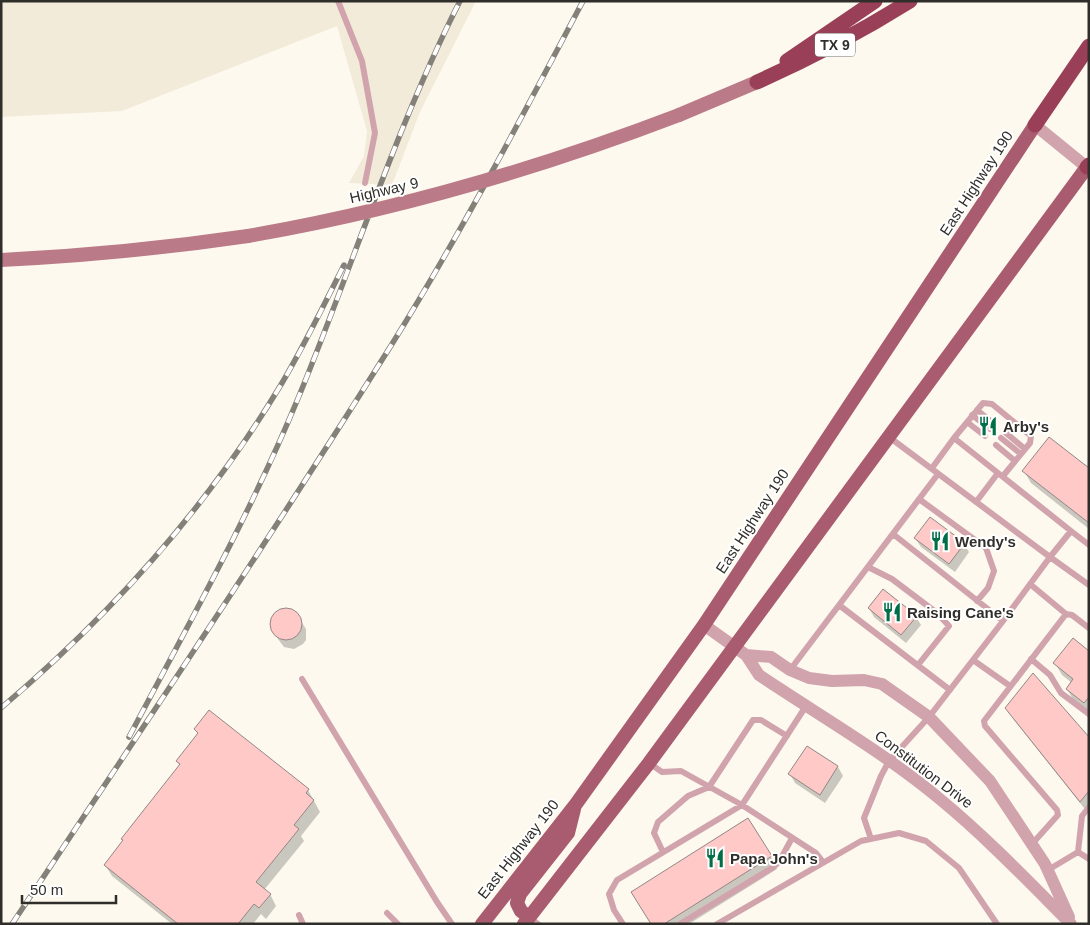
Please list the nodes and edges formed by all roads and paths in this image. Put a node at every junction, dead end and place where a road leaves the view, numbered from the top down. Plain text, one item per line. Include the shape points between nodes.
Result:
1 (338, 1) edge
2 (875, 1) edge
3 (910, 1) edge
4 (1089, 46) edge
5 (757, 82) junction
6 (1035, 125) junction
7 (1088, 167) edge
8 (365, 183) dead end
9 (1, 260) edge
10 (975, 412) junction
11 (967, 422) junction
12 (991, 426) dead end
13 (985, 436) dead end
14 (1004, 436) dead end
15 (888, 437) junction
16 (954, 438) junction
17 (996, 445) dead end
18 (1023, 452) junction
19 (1015, 461) junction
20 (932, 468) junction
21 (938, 474) junction
22 (1001, 475) junction
23 (919, 499) junction
24 (976, 502) junction
25 (1071, 531) junction
26 (893, 534) junction
27 (1089, 545) edge
28 (1050, 557) junction
29 (868, 567) junction
30 (1030, 584) junction
31 (1089, 584) edge
32 (977, 601) junction
33 (839, 605) junction
34 (1066, 614) junction
35 (1003, 622) junction
36 (704, 625) junction
37 (1089, 628) edge
38 (734, 646) junction
39 (746, 655) junction
40 (973, 660) junction
41 (1031, 660) junction
42 (918, 665) junction
43 (790, 670) junction
44 (302, 679) dead end
45 (1010, 686) junction
46 (950, 690) junction
47 (806, 706) junction
48 (1089, 714) edge
49 (929, 717) junction
50 (787, 736) junction
51 (889, 761) junction
52 (649, 763) junction
53 (709, 787) junction
54 (576, 804) junction
55 (742, 805) junction
56 (1089, 807) edge
57 (792, 838) junction
58 (871, 839) junction
59 (1032, 844) junction
60 (664, 852) junction
61 (1078, 852) junction
62 (1089, 859) edge
63 (823, 862) junction
64 (1048, 870) junction
65 (387, 913) dead end
66 (299, 915) dead end
67 (530, 922) edge
68 (304, 924) edge
69 (398, 924) edge
70 (452, 924) edge
71 (482, 924) edge
72 (623, 924) edge
73 (680, 924) edge
74 (718, 924) edge
75 (997, 924) edge
76 (1072, 924) edge

1 - 8 lane via 362,60 375,133
2 - 5 highway, Highway 9 / TX 9
3 - 5 highway, Highway 9 / TX 9 via 812,58
4 - 6 highway
5 - 9 main road, Highway 9 / TX 9, bridge via 565,157 415,201 308,226 248,236 133,250
6 - 7 street
6 - 36 main road, East Highway 190
7 - 15 main road
10 - 11 lane
10 - 12 lane
10 - 18 lane via 983,403 992,404 1031,436
11 - 13 lane
11 - 16 lane
14 - 18 lane
15 - 20 lane
15 - 38 main road
16 - 20 lane
16 - 22 lane
17 - 19 lane
18 - 19 lane
19 - 22 lane
20 - 21 lane
21 - 23 lane
21 - 24 lane
22 - 24 lane
22 - 25 lane
23 - 26 lane
23 - 32 lane via 986,548 994,571 988,588
24 - 28 lane
25 - 27 lane
25 - 28 lane
26 - 29 lane
26 - 32 lane
28 - 30 lane
28 - 31 lane
29 - 33 lane
29 - 42 lane via 892,579 949,626
30 - 34 lane
30 - 35 lane
32 - 35 lane
33 - 42 lane
33 - 43 lane
34 - 37 lane
34 - 41 lane
35 - 40 lane
36 - 38 street, Constitution Drive
36 - 54 main road, East Highway 190
38 - 39 street, Constitution Drive
38 - 52 main road
39 - 43 street, Constitution Drive via 771,657
39 - 47 street, Constitution Drive via 759,675
40 - 45 lane
40 - 46 lane
41 - 45 lane
41 - 48 lane via 1050,675 1061,693
42 - 46 lane
43 - 49 street, Constitution Drive via 809,678 864,680 882,684
44 - 70 lane
45 - 59 lane via 984,721 1057,810 1053,823
46 - 49 lane
47 - 50 lane
47 - 51 street, Constitution Drive
49 - 51 lane
49 - 59 street, Constitution Drive via 990,780
50 - 53 lane via 761,720 753,720
50 - 55 lane
51 - 58 lane via 864,818
51 - 76 street, Constitution Drive via 941,799
52 - 53 lane via 662,772 681,771
52 - 67 main road
53 - 55 lane
53 - 60 lane via 688,796 658,822 654,833
54 - 67 main road via 568,833 520,894 517,903
54 - 71 main road, East Highway 190
55 - 57 lane
55 - 60 lane
56 - 61 lane via 1082,816
57 - 63 lane via 816,853
57 - 73 lane via 772,868
58 - 63 lane via 861,841
58 - 75 lane via 899,834 926,841 959,868
59 - 64 street, Constitution Drive
60 - 72 lane via 617,880 609,894
61 - 62 lane
61 - 64 lane
63 - 74 lane
64 - 76 street, Constitution Drive
65 - 69 lane
66 - 68 lane

